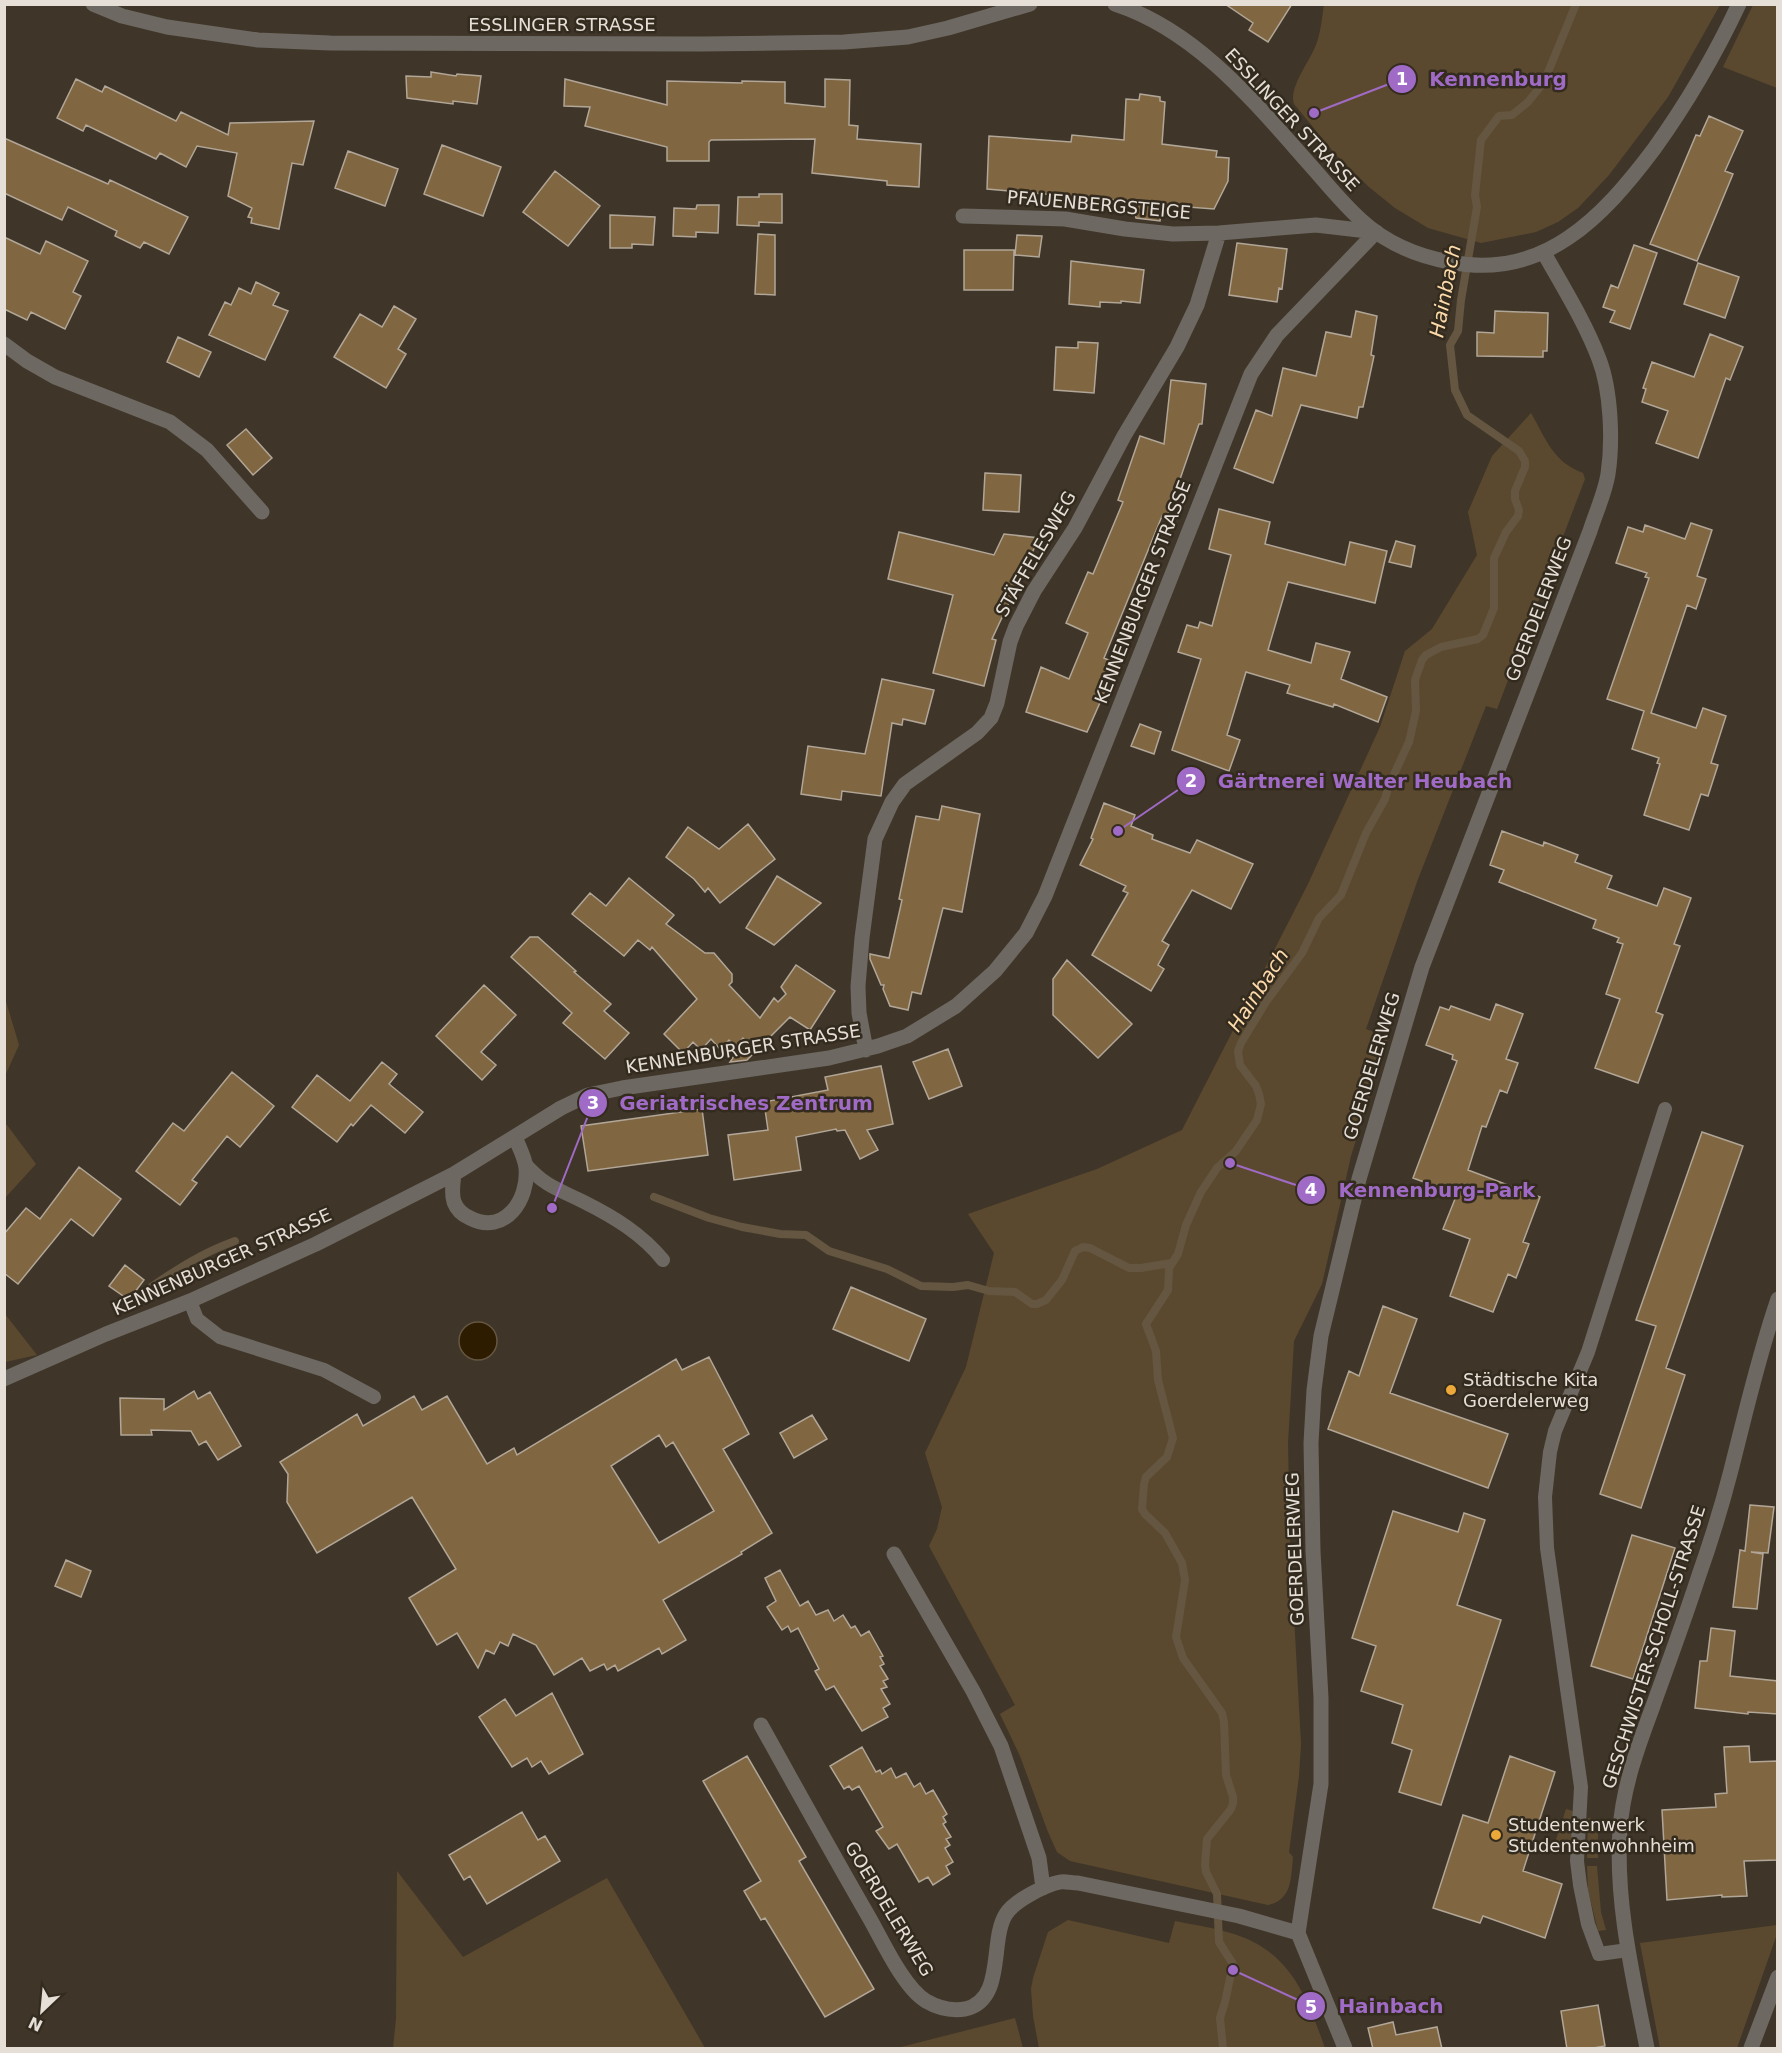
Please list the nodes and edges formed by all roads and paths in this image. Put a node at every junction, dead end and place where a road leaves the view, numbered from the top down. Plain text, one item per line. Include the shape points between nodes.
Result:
1 (93, 4) edge
2 (1030, 4) edge
3 (1114, 4) edge
4 (1739, 4) edge
5 (963, 216) dead end
6 (1376, 232) junction
7 (1219, 233) junction
8 (1544, 253) junction
9 (4, 344) edge
10 (262, 512) dead end
11 (866, 1050) junction
12 (1665, 1109) dead end
13 (515, 1137) junction
14 (526, 1165) junction
15 (454, 1174) junction
16 (663, 1260) dead end
17 (1778, 1299) edge
18 (190, 1301) junction
19 (4, 1379) edge
20 (374, 1397) dead end
21 (894, 1554) dead end
22 (761, 1725) dead end
23 (1043, 1888) junction
24 (1298, 1933) junction
25 (1628, 1950) junction
26 (1778, 1977) edge
27 (1345, 2049) edge
28 (1647, 2049) edge
29 (1751, 2049) edge

1 - 2 street, ESSLINGER STRASSE via 167,27 258,40 330,44 702,44 908,37
3 - 6 street, ESSLINGER STRASSE via 1164,27 1223,72
4 - 8 street via 1701,78 1644,162 1599,215
5 - 7 street, PFAUENBERGSTEIGE via 1046,217 1138,231
6 - 7 street, PFAUENBERGSTEIGE via 1316,225
6 - 8 street via 1422,256 1480,267
6 - 11 street, KENNENBURGER STRASSE via 1276,335 1251,374 1051,880 1026,933 995,970 956,1006 907,1036
7 - 11 street, STÄFFELESWEG via 1197,305 1177,347 1016,626 991,718 977,733 904,784 876,838 858,986
8 - 24 street, GOERDELERWEG via 1604,377 1610,425 1608,475 1422,967 1359,1179 1321,1336 1311,1443 1321,1784
9 - 10 street via 55,377 170,422 207,450
11 - 13 street, KENNENBURGER STRASSE via 605,1091 561,1108
12 - 25 lane via 1588,1352 1555,1431 1545,1497 1547,1548 1581,1787 1577,1861 1582,1904 1599,1954
13 - 14 street
13 - 15 street, KENNENBURGER STRASSE
14 - 15 street via 523,1193 514,1211 491,1223 469,1218 456,1207 452,1193
14 - 16 lane via 544,1184 629,1228
15 - 18 street, KENNENBURGER STRASSE via 316,1244
17 - 25 street, GESCHWISTER-SCHOLL-STRASSE via 1710,1543 1628,1783 1619,1861
18 - 19 street, KENNENBURGER STRASSE
18 - 20 lane via 198,1319 220,1337 324,1370
21 - 23 street via 1001,1746 1039,1858
22 - 23 street, GOERDELERWEG via 891,1956 924,2000 952,2010 978,2003 992,1979 1006,1912
23 - 24 street, GOERDELERWEG via 1059,1882 1078,1883 1239,1916
24 - 27 street
25 - 28 street, GESCHWISTER-SCHOLL-STRASSE
26 - 29 street

